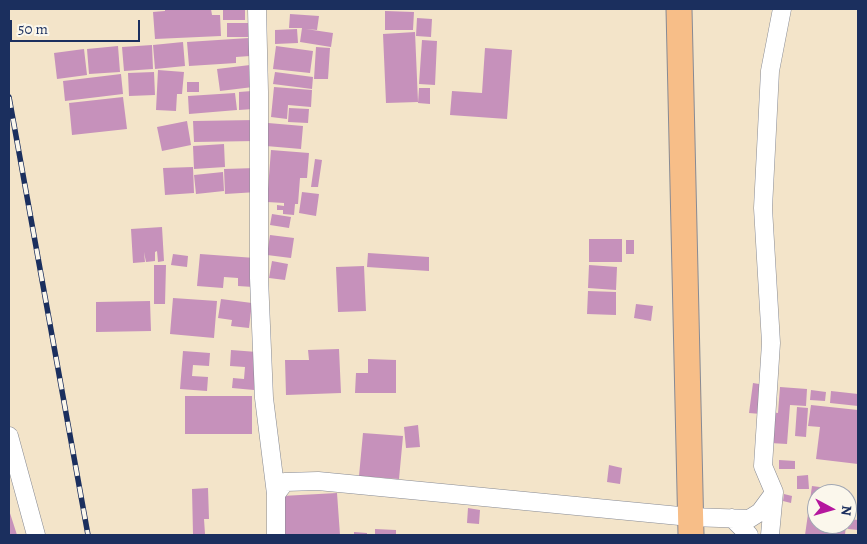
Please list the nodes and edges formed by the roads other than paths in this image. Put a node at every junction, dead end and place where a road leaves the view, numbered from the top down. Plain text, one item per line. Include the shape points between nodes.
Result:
1 (257, 9) edge
2 (679, 9) edge
3 (782, 9) edge
4 (9, 436) edge
5 (774, 492) junction
6 (276, 494) junction
7 (732, 518) junction
8 (690, 526) edge
9 (36, 535) edge
10 (276, 535) edge
11 (749, 535) edge
12 (770, 535) edge

1 - 6 street via 259,278 264,398
2 - 8 highway
3 - 5 street via 770,71 763,208 771,343 763,466
4 - 9 street
5 - 7 street via 760,512 749,519
5 - 12 street
6 - 8 street via 285,482 318,481
6 - 10 street
7 - 8 street
7 - 11 street

